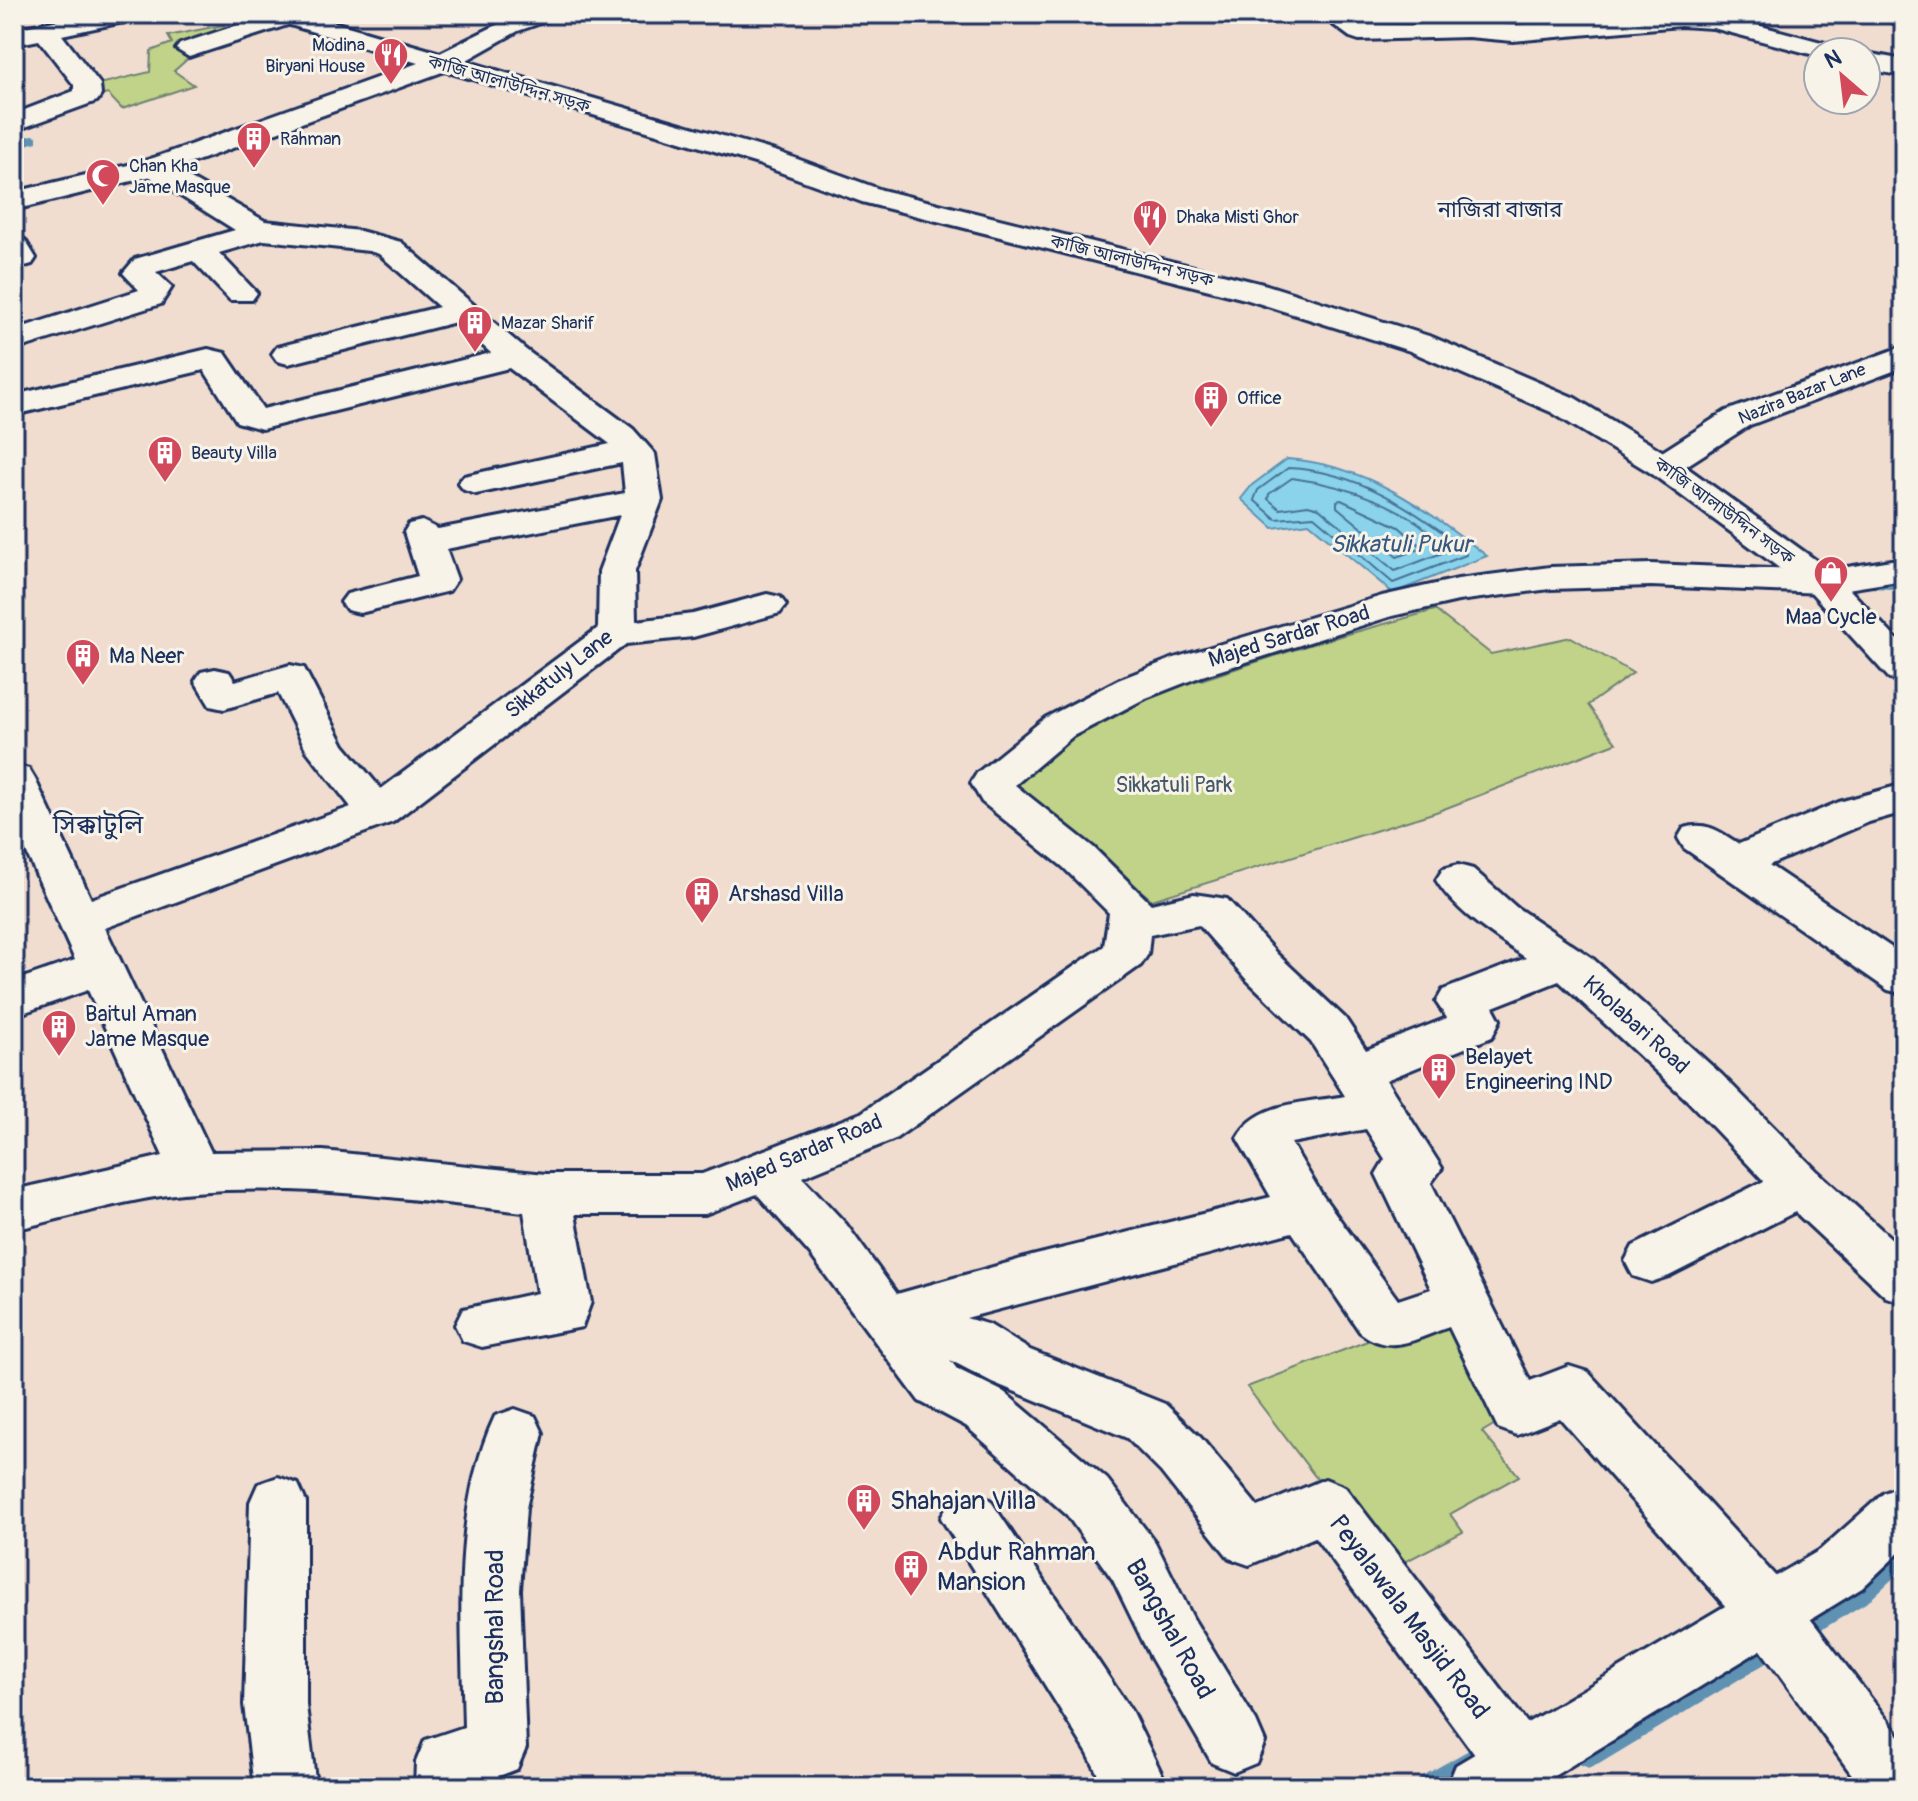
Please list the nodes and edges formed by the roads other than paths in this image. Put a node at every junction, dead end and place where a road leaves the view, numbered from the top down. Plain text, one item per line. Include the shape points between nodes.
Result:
1 (128, 14) edge
2 (543, 14) edge
3 (1332, 14) edge
4 (1894, 14) edge
5 (283, 16) edge
6 (1904, 19) edge
7 (46, 31) junction
8 (15, 35) edge
9 (1802, 44) edge
10 (189, 49) dead end
11 (440, 64) junction
12 (1882, 64) edge
13 (1904, 68) edge
14 (20, 135) edge
15 (154, 167) junction
16 (14, 201) edge
17 (263, 231) junction
18 (14, 246) edge
19 (198, 249) junction
20 (14, 260) edge
21 (241, 293) dead end
22 (462, 311) junction
23 (14, 340) edge
24 (288, 354) dead end
25 (1904, 356) edge
26 (515, 357) junction
27 (14, 405) edge
28 (633, 450) junction
29 (1663, 466) junction
30 (476, 483) dead end
31 (644, 500) junction
32 (1904, 569) edge
33 (1822, 582) junction
34 (360, 602) dead end
35 (767, 605) dead end
36 (617, 632) junction
37 (1904, 670) edge
38 (215, 681) dead end
39 (14, 779) edge
40 (1904, 798) edge
41 (378, 812) junction
42 (1699, 838) dead end
43 (1735, 863) junction
44 (1458, 880) dead end
45 (80, 920) junction
46 (1131, 924) junction
47 (1565, 961) junction
48 (102, 967) junction
49 (1904, 978) edge
50 (14, 999) edge
51 (1366, 1091) junction
52 (765, 1170) junction
53 (195, 1172) junction
54 (1800, 1186) junction
55 (546, 1194) junction
56 (1304, 1209) junction
57 (14, 1210) edge
58 (1651, 1261) dead end
59 (1904, 1282) edge
60 (1463, 1301) junction
61 (890, 1323) junction
62 (482, 1325) dead end
63 (515, 1433) dead end
64 (278, 1502) dead end
65 (1904, 1511) edge
66 (970, 1518) dead end
67 (1769, 1612) junction
68 (1234, 1742) dead end
69 (1498, 1775) edge
70 (285, 1787) edge
71 (446, 1787) edge
72 (1137, 1787) edge
73 (1899, 1787) edge

1 - 7 street
2 - 11 street via 509,26
3 - 9 street via 1359,32 1409,33 1513,33 1680,18 1714,21
4 - 6 street
5 - 10 street
5 - 11 street, কাজি আলাউদ্দিন সড়ক
7 - 8 street
7 - 14 street via 87,84 88,95
11 - 15 street
11 - 29 street, কাজি আলাউদ্দিন সড়ক via 768,158 872,196 1256,292 1421,344 1563,405
12 - 13 street
15 - 16 street
15 - 17 street
17 - 19 street
17 - 22 street via 365,239 390,248
18 - 20 street via 21,258
19 - 21 street
19 - 23 street via 138,269 157,287 150,297
22 - 24 street
22 - 26 street
25 - 29 street, Nazira Bazar Lane via 1738,418
26 - 27 street via 262,419 249,415 214,360 208,359
26 - 28 street
28 - 30 street
28 - 31 street, Sikkatuly Lane via 638,454
29 - 33 street, কাজি আলাউদ্দিন সড়ক
31 - 34 street via 423,537 436,583
31 - 36 street, Sikkatuly Lane via 617,571
32 - 33 street
33 - 37 street, কাজি আলাউদ্দিন সড়ক
33 - 46 street, Majed Sardar Road via 1651,575 1550,578 1458,590 1382,607 1188,667 1081,712 992,783 1132,909
35 - 36 street via 716,622
36 - 41 street, Sikkatuly Lane
38 - 41 street via 224,697 290,677 327,751
39 - 45 street
40 - 43 street via 1854,812
41 - 45 street, Sikkatuly Lane
42 - 43 street
43 - 49 street
44 - 47 street, Kholabari Road via 1500,918
45 - 48 street
46 - 51 street via 1211,910 1328,1030
46 - 52 street, Majed Sardar Road via 1125,954 878,1126
47 - 51 street via 1459,1002 1476,1025
47 - 54 street, Kholabari Road via 1705,1088
48 - 50 street
48 - 53 street
51 - 56 street via 1262,1138
51 - 60 street via 1417,1168 1401,1174
52 - 55 street, Majed Sardar Road via 705,1194
52 - 61 street via 828,1239
53 - 55 street, Majed Sardar Road via 323,1171
53 - 57 street, Majed Sardar Road
54 - 58 street
54 - 59 street, Kholabari Road
55 - 62 street via 563,1311
56 - 60 street via 1390,1325
56 - 61 street via 1032,1277
60 - 67 street via 1517,1411 1569,1389
61 - 68 street, Bangshal Road via 938,1385 985,1409 1087,1497 1134,1561
61 - 69 street, Peyalawala Masjid Road via 971,1341 1011,1366 1146,1421 1181,1455 1249,1539 1325,1505
63 - 71 street, Bangshal Road via 498,1508 491,1590 495,1748 447,1762
64 - 70 street via 275,1705
65 - 67 street via 1841,1569
66 - 72 street via 1110,1733
67 - 69 street
67 - 73 street

